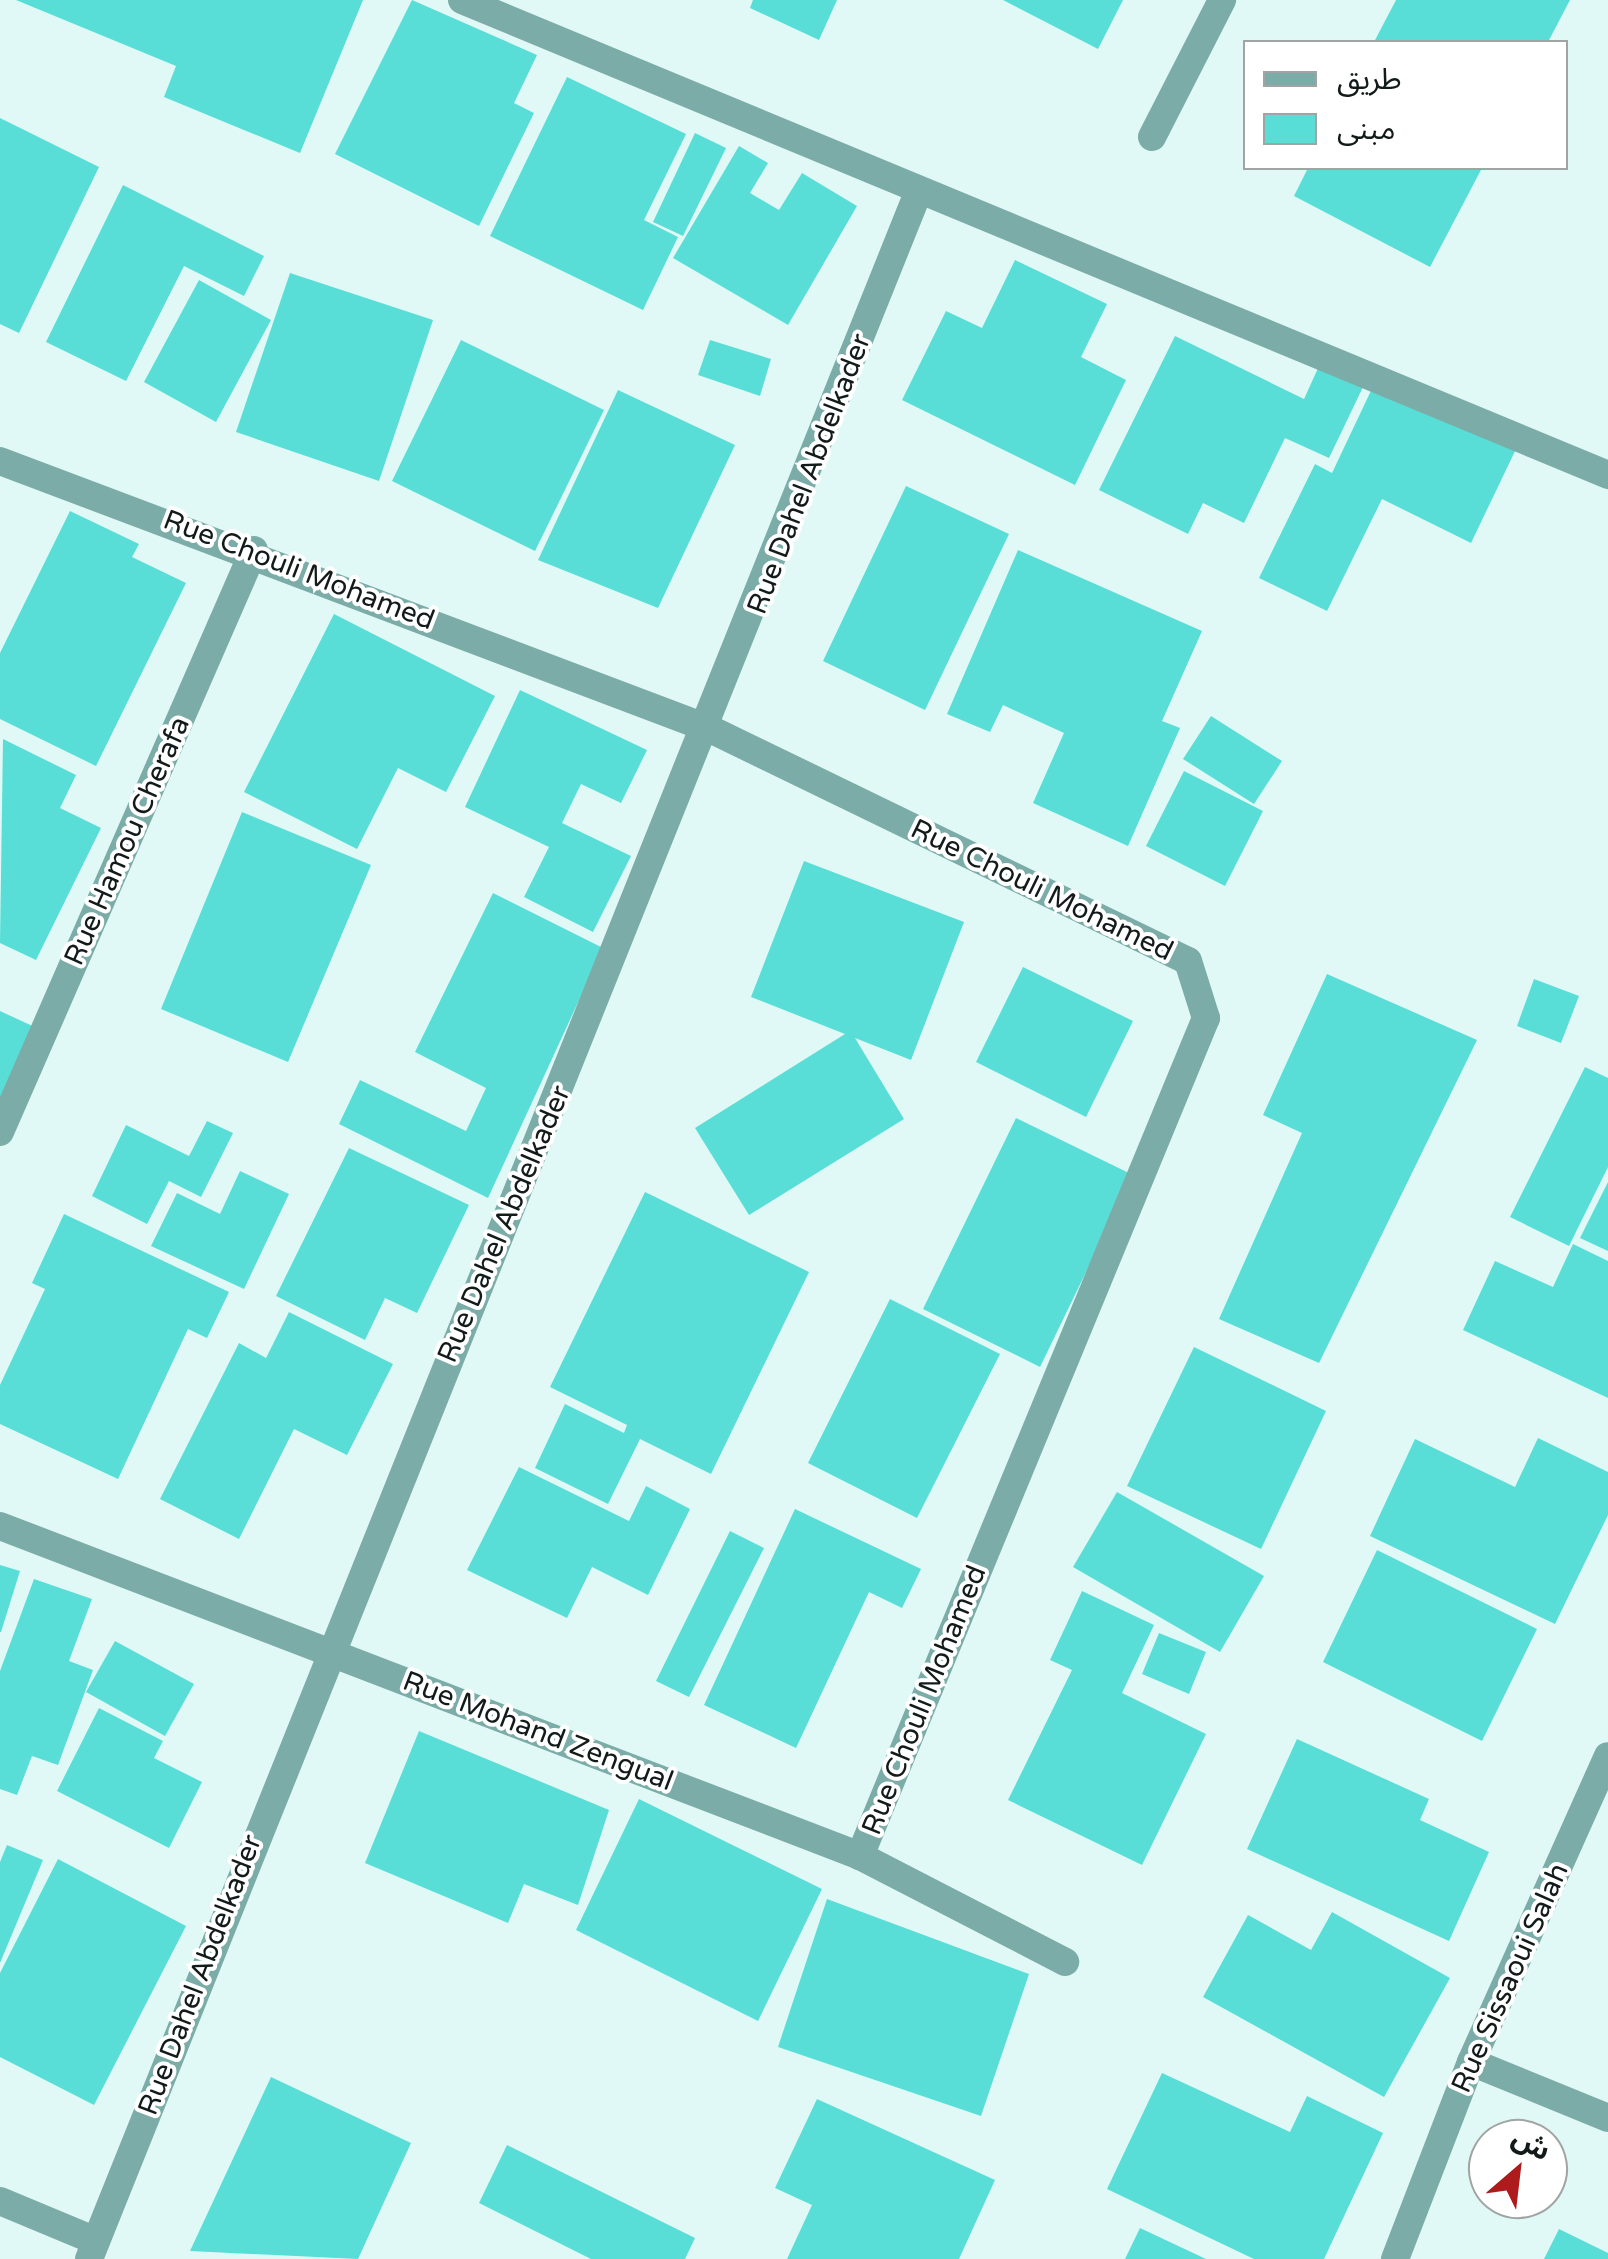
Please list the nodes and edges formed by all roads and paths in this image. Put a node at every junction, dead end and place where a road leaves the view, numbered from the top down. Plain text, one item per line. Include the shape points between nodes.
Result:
1 (462, 0) edge
2 (1222, 0) edge
3 (1152, 136) dead end
4 (920, 190) junction
5 (0, 461) edge
6 (1608, 475) edge
7 (254, 550) junction
8 (710, 729) junction
9 (0, 1132) edge
10 (0, 1526) edge
11 (328, 1648) junction
12 (1608, 1756) edge
13 (860, 1856) junction
14 (1065, 1962) dead end
15 (1471, 2062) junction
16 (1608, 2118) edge
17 (0, 2202) edge
18 (92, 2250) edge
19 (1396, 2259) edge

1 - 4 street
2 - 3 street
4 - 6 street
4 - 8 street, Rue Dahel Abdelkader
5 - 7 street, Rue Chouli Mohamed
7 - 8 street, Rue Chouli Mohamed
7 - 9 street, Rue Hamou Cherafa
8 - 11 street, Rue Dahel Abdelkader
8 - 13 street, Rue Chouli Mohamed via 1188,961 1206,1018
10 - 11 street, Rue Mohand Zengual
11 - 13 street, Rue Mohand Zengual
11 - 18 street, Rue Dahel Abdelkader
12 - 15 street, Rue Sissaoui Salah
13 - 14 street, Rue Mohand Zengual
15 - 16 street
15 - 19 street, Rue Sissaoui Salah
17 - 18 street

